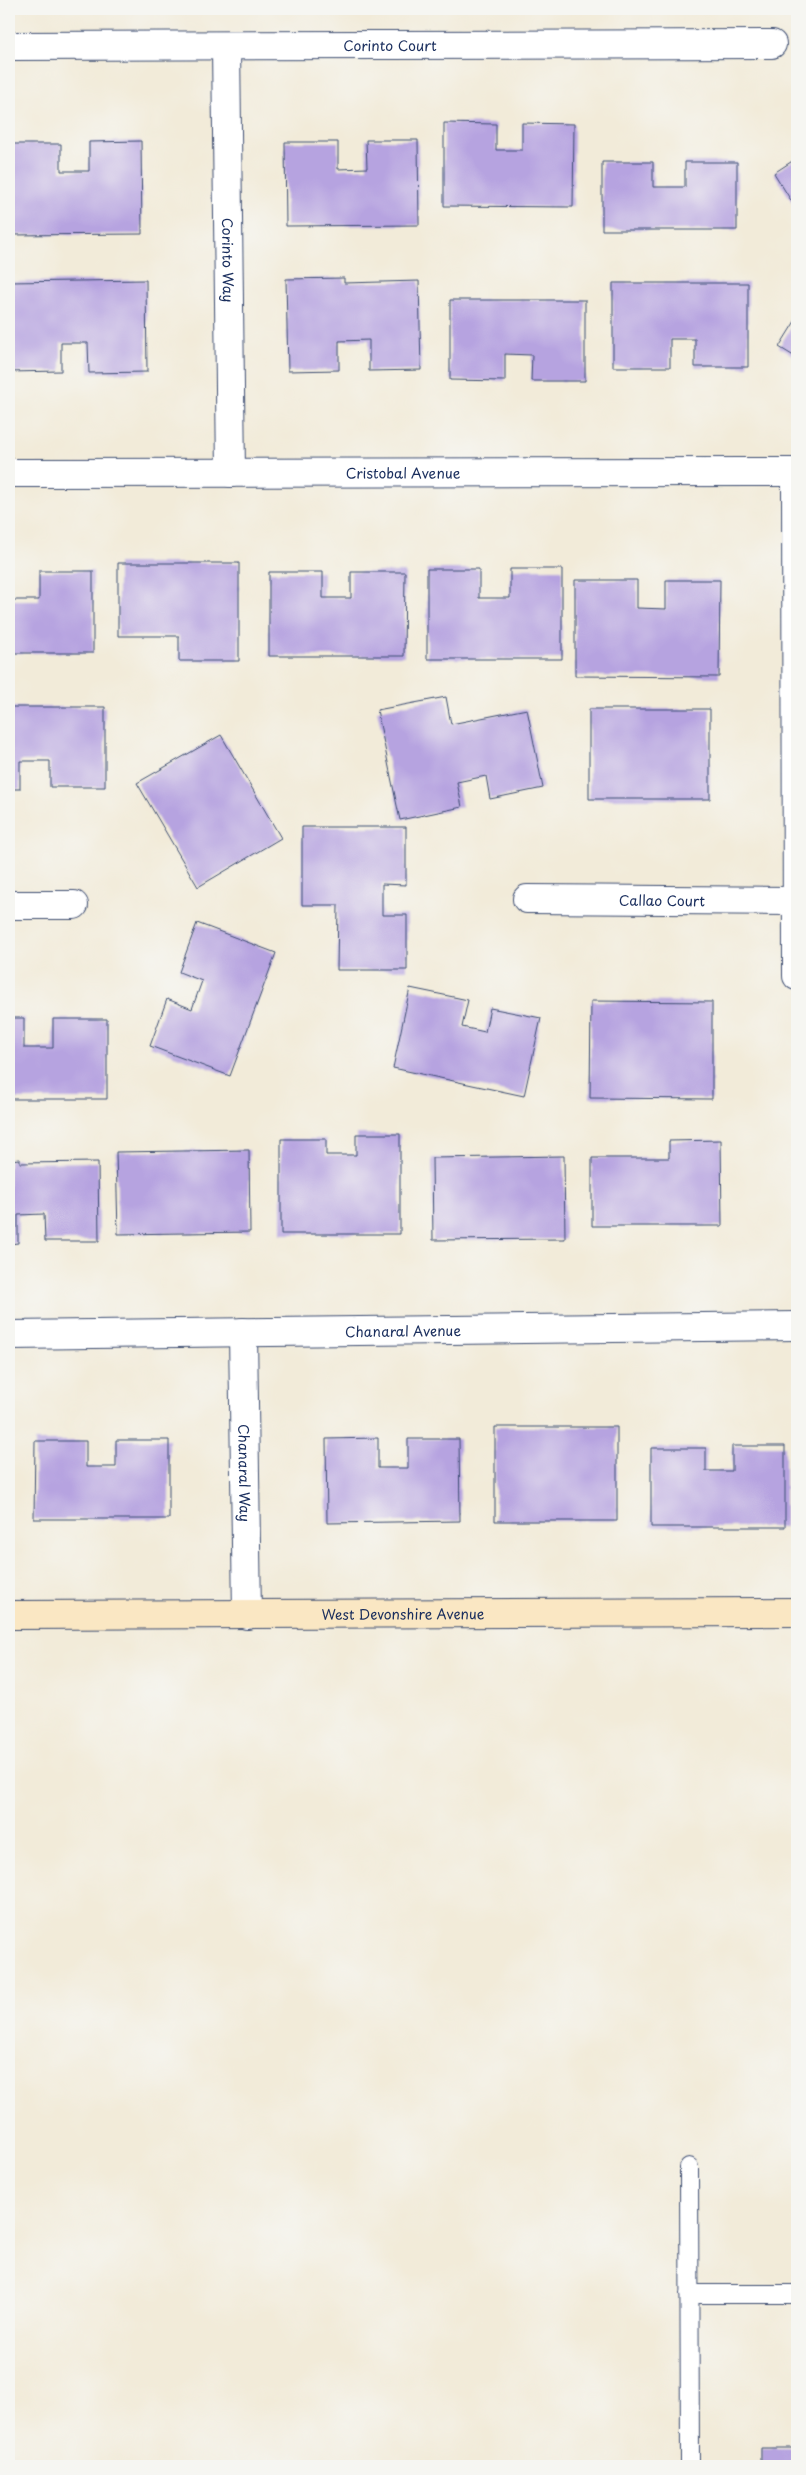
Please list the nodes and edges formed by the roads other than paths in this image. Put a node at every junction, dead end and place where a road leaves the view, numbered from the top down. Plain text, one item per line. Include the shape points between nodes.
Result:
1 (772, 44) dead end
2 (9, 46) edge
3 (226, 46) junction
4 (796, 472) edge
5 (9, 473) edge
6 (231, 473) junction
7 (527, 899) dead end
8 (796, 901) edge
9 (9, 905) edge
10 (74, 905) dead end
11 (797, 976) edge
12 (797, 1326) edge
13 (242, 1332) junction
14 (9, 1335) edge
15 (797, 1612) edge
16 (9, 1615) edge
17 (247, 1615) junction
18 (689, 2167) dead end
19 (689, 2294) junction
20 (797, 2294) edge
21 (690, 2466) edge

1 - 3 street, Corinto Court
2 - 3 street, Corinto Court
3 - 6 street, Corinto Way
4 - 6 street, Cristobal Avenue
4 - 8 street
5 - 6 street, Cristobal Avenue
7 - 8 street, Callao Court
8 - 11 street
9 - 10 street
12 - 13 street, Chanaral Avenue
13 - 14 street, Chanaral Avenue
13 - 17 street, Chanaral Way
15 - 17 street, West Devonshire Avenue
16 - 17 street, West Devonshire Avenue
18 - 19 lane
19 - 20 lane
19 - 21 lane

